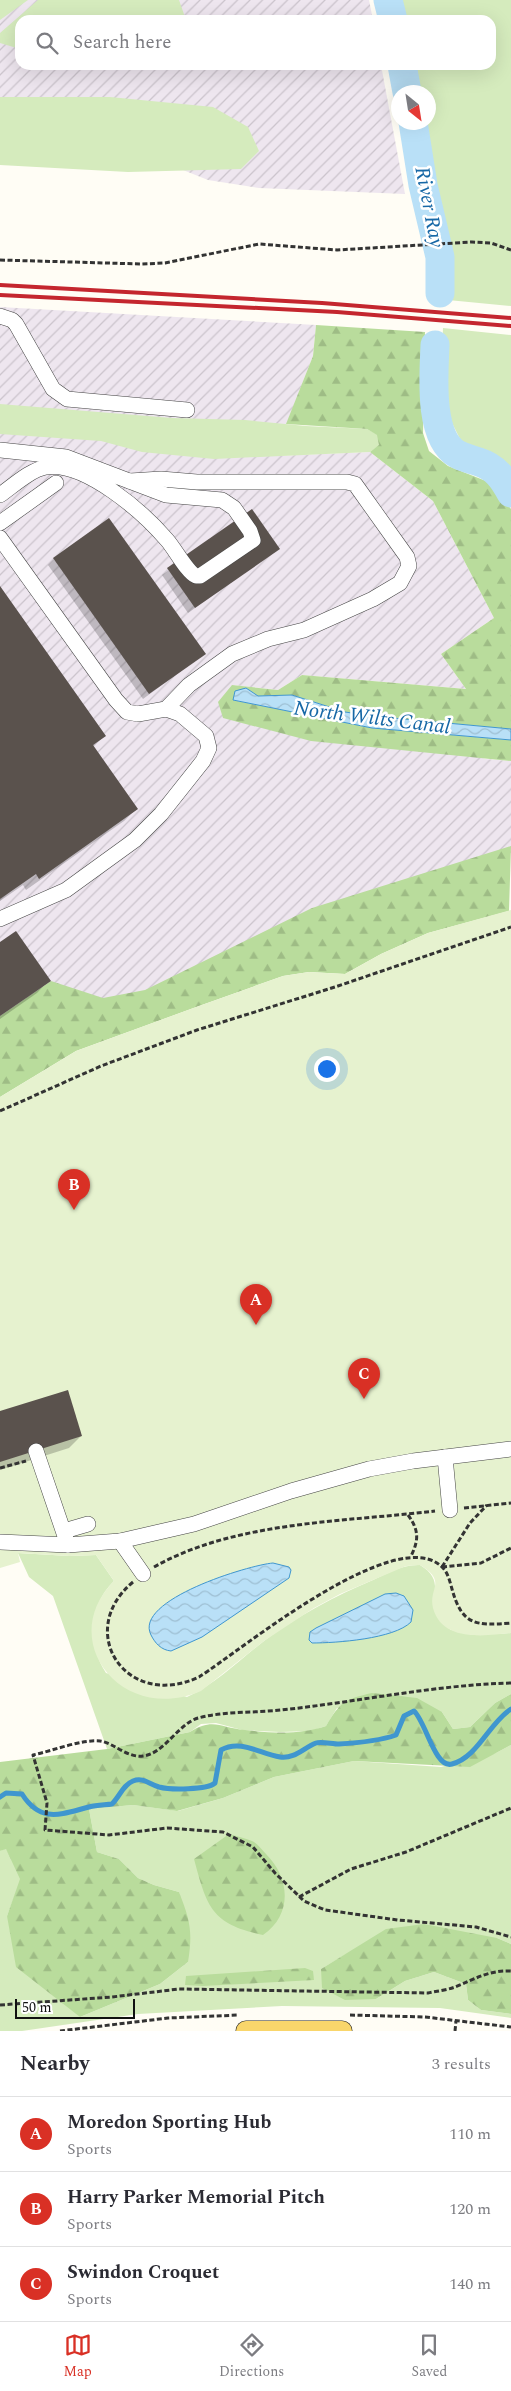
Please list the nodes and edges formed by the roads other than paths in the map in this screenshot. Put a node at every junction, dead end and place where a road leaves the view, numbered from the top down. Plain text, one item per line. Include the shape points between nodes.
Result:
1 (0, 316) edge
2 (187, 410) dead end
3 (0, 450) edge
4 (130, 481) junction
5 (56, 483) dead end
6 (0, 495) edge
7 (0, 523) edge
8 (0, 538) edge
9 (166, 708) junction
10 (0, 919) edge
11 (511, 1449) edge
12 (37, 1454) road end
13 (445, 1457) junction
14 (450, 1510) road end
15 (88, 1524) dead end
16 (66, 1538) junction
17 (120, 1541) junction
18 (0, 1542) edge
19 (143, 1574) road end
20 (246, 2031) edge
21 (342, 2031) edge

1 - 2 street via 16,324 54,389 67,399
3 - 4 street via 66,457
4 - 6 street via 177,497 228,502 253,540 196,576 166,539 110,489 78,470 41,469
4 - 9 street via 355,484 407,557 409,566 400,583 373,599 304,630 268,639 232,654 189,685
5 - 7 street
8 - 9 street via 127,712 138,714
9 - 10 street via 180,714 206,736 209,748 204,760 161,814 135,840 66,890
11 - 13 street
12 - 16 street
13 - 14 street
13 - 17 street via 332,1479 194,1524
15 - 16 street
16 - 17 street
16 - 18 street
17 - 19 street
20 - 21 main road

